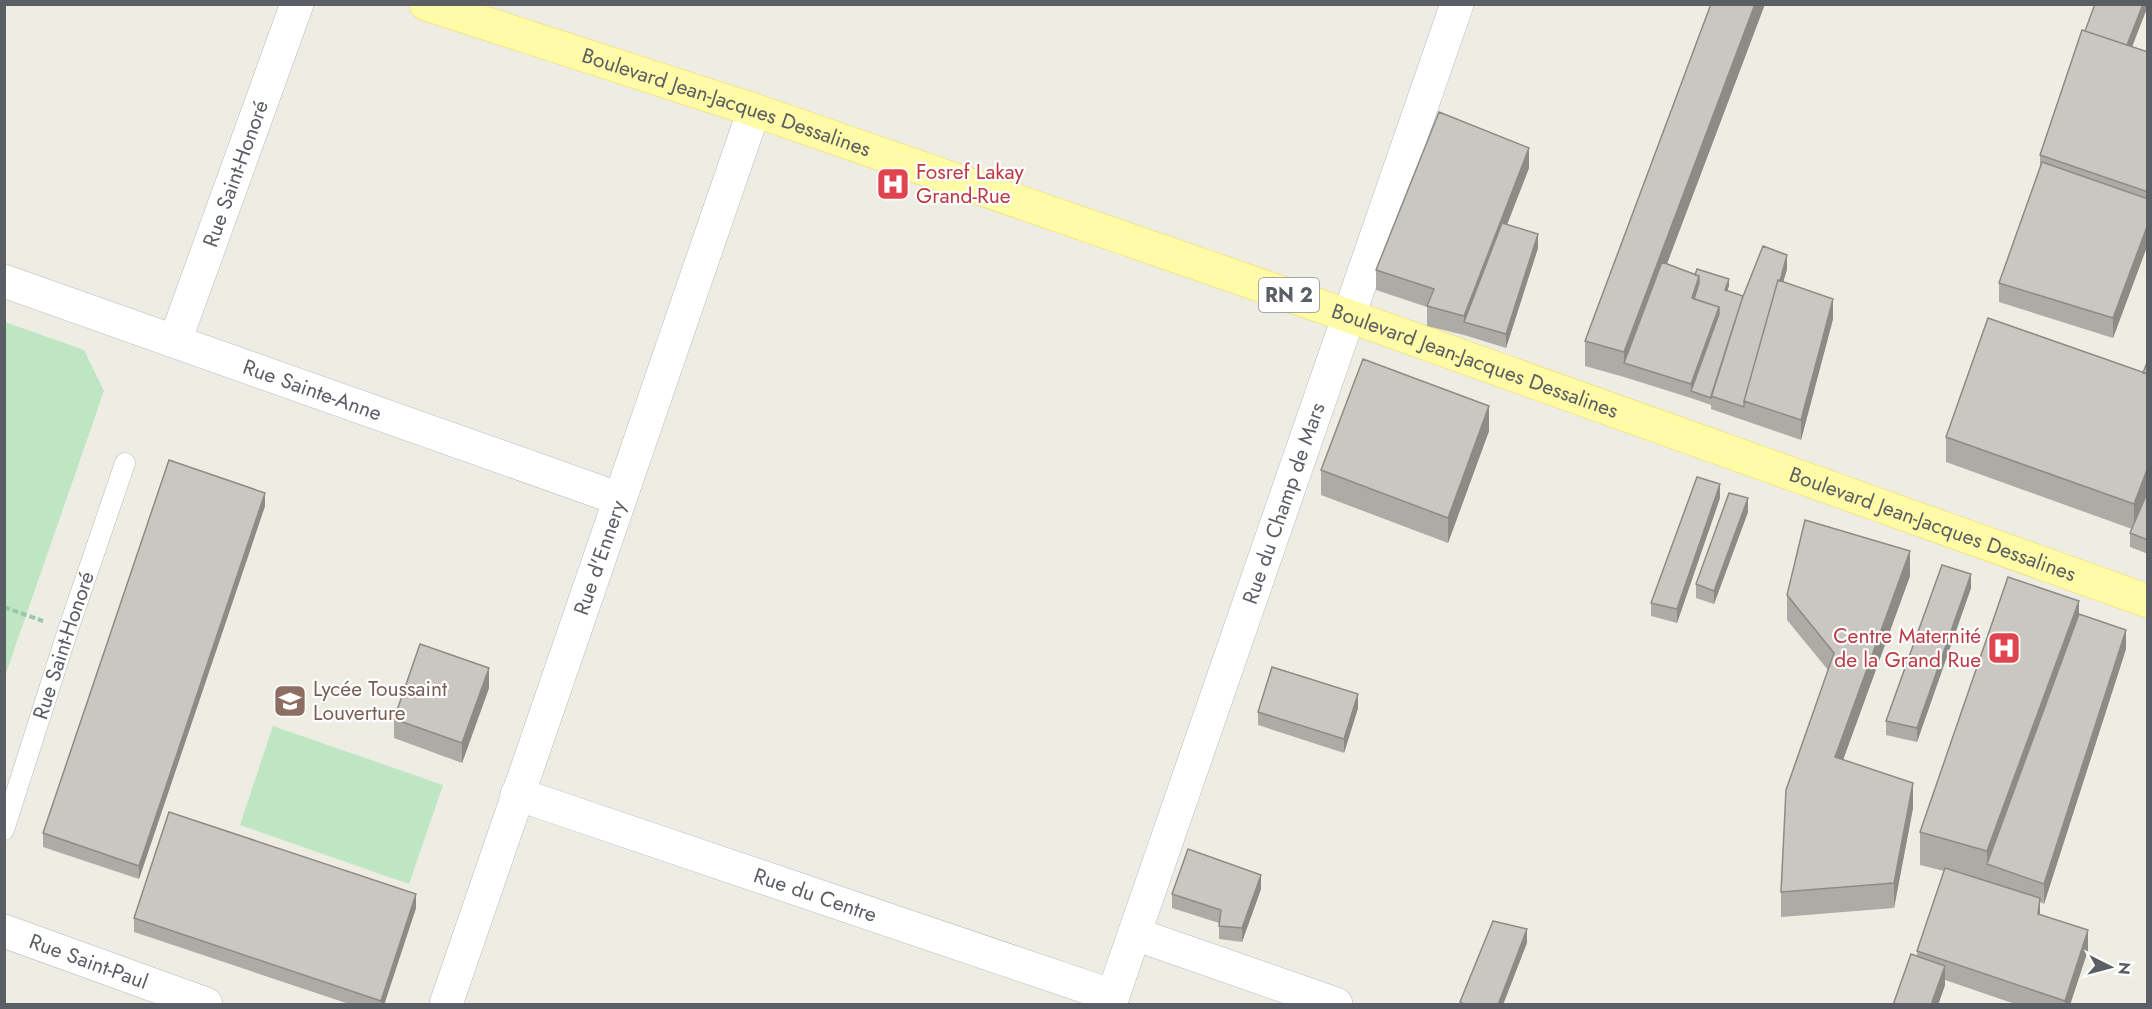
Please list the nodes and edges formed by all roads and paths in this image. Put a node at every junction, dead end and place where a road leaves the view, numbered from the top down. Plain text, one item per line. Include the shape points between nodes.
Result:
1 (297, 4) edge
2 (426, 4) edge
3 (1457, 4) edge
4 (754, 110) junction
5 (4, 281) edge
6 (1349, 316) junction
7 (175, 341) junction
8 (125, 463) dead end
9 (620, 499) junction
10 (2148, 601) edge
11 (4, 607) edge
12 (68, 630) junction
13 (518, 794) junction
14 (4, 830) edge
15 (4, 931) edge
16 (1134, 934) junction
17 (1112, 1000) edge
18 (206, 1005) edge
19 (446, 1005) edge
20 (1336, 1005) edge

1 - 7 street, Rue Saint-Honoré
2 - 4 main road, Boulevard Jean-Jacques Dessalines / RN 2
3 - 6 street, Rue du Champ de Mars
4 - 6 main road, Boulevard Jean-Jacques Dessalines / RN 2
4 - 9 street, Rue d'Ennery
5 - 7 street, Rue Sainte-Anne
6 - 10 main road, Boulevard Jean-Jacques Dessalines / RN 2
6 - 16 street, Rue du Champ de Mars
7 - 9 street, Rue Sainte-Anne
8 - 12 lane, Rue Saint-Honoré
9 - 13 street, Rue d'Ennery
11 - 12 path
12 - 14 lane, Rue Saint-Honoré
13 - 17 street, Rue du Centre
13 - 19 street, Rue d'Ennery
15 - 18 street, Rue Saint-Paul
16 - 17 street, Rue du Champ de Mars
16 - 20 street

